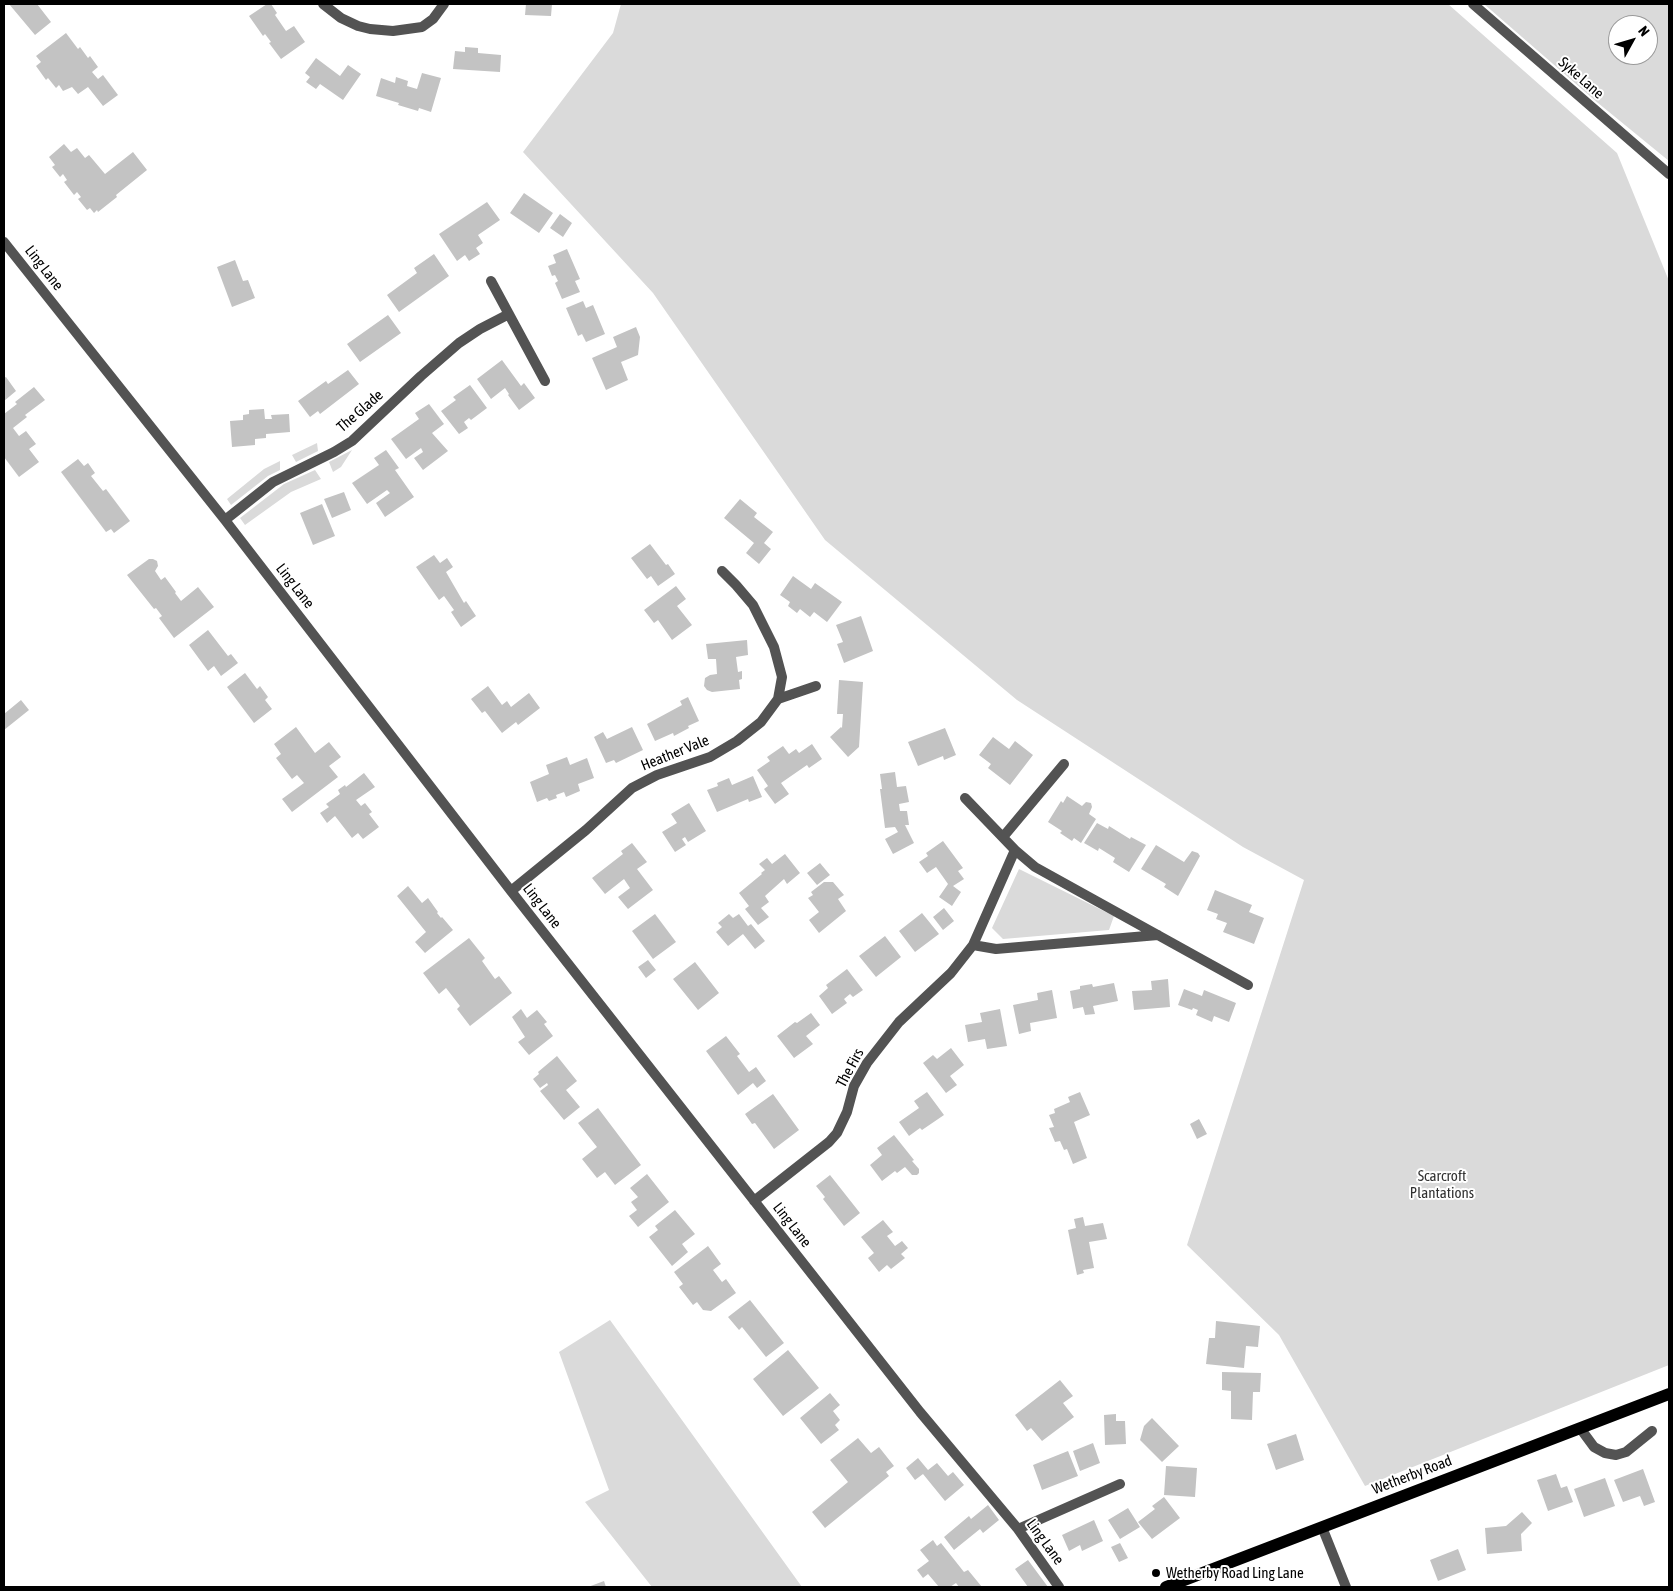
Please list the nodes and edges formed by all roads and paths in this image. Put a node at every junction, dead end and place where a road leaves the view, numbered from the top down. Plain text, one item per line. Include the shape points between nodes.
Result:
1 (323, 4) edge
2 (444, 4) edge
3 (1473, 4) edge
4 (1669, 174) edge
5 (4, 242) edge
6 (491, 281) dead end
7 (509, 314) junction
8 (545, 381) dead end
9 (225, 520) junction
10 (722, 571) dead end
11 (816, 686) dead end
12 (778, 699) junction
13 (1064, 764) dead end
14 (965, 798) dead end
15 (1002, 837) junction
16 (1015, 850) junction
17 (511, 891) junction
18 (1158, 935) junction
19 (973, 946) junction
20 (1248, 985) dead end
21 (754, 1201) junction
22 (1669, 1394) edge
23 (1580, 1428) junction
24 (1652, 1431) dead end
25 (1120, 1484) dead end
26 (1322, 1527) junction
27 (1018, 1529) junction
28 (1060, 1587) edge
29 (1166, 1587) edge
30 (1346, 1587) edge

1 - 2 street via 358,26 393,31 422,26 433,19
3 - 4 street, Syke Lane
5 - 9 street, Ling Lane
6 - 7 street
7 - 8 street
7 - 9 street, The Glade via 459,343 352,441 273,482
9 - 17 street, Ling Lane
10 - 12 street, Heather Vale via 753,605 774,646 782,677
11 - 12 street
12 - 17 street, Heather Vale via 761,722 737,741 710,757 657,775 632,788
13 - 15 street
14 - 15 street
15 - 16 street
16 - 18 street via 1036,867
16 - 19 street, The Firs
17 - 21 street, Ling Lane
18 - 19 street via 996,949
18 - 20 street
19 - 21 street, The Firs via 951,974 899,1022 872,1056 854,1086 837,1133
21 - 27 street, Ling Lane via 920,1412
22 - 23 main road, Wetherby Road
23 - 24 street via 1594,1447 1616,1455 1626,1452
23 - 26 main road, Wetherby Road
25 - 27 street
26 - 29 main road, Wetherby Road
26 - 30 street
27 - 28 street, Ling Lane

